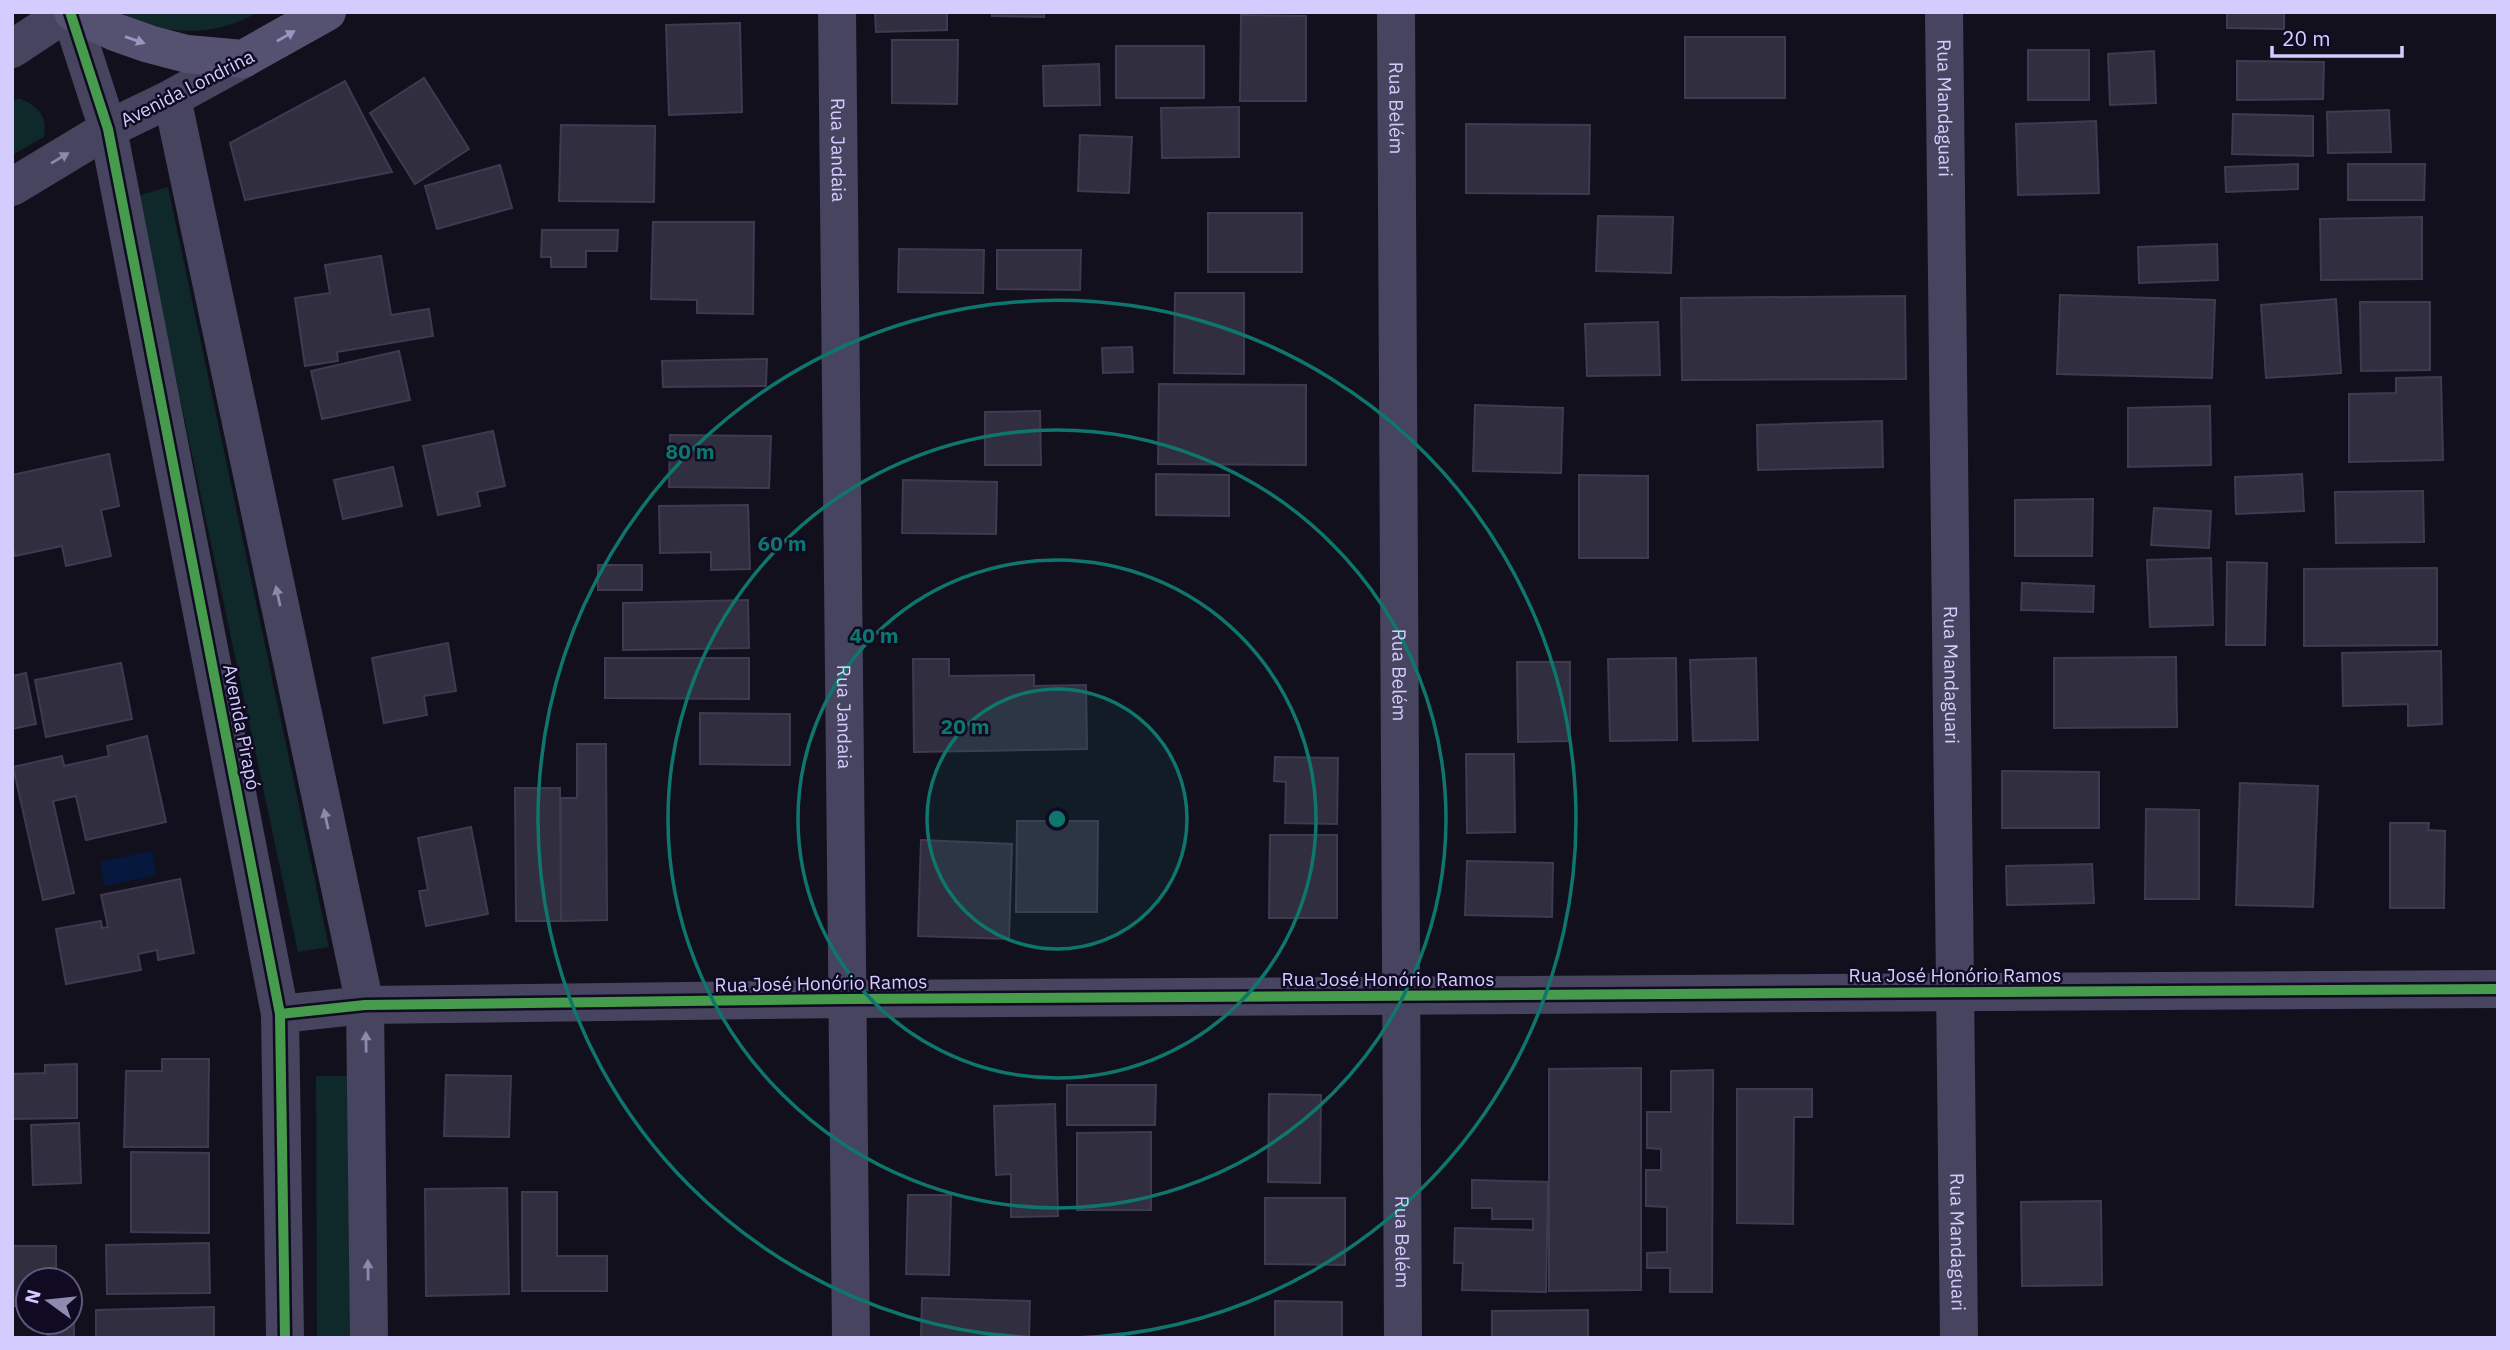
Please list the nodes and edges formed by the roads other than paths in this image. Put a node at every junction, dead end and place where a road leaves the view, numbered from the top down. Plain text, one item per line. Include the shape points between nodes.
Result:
1 (70, 12) edge
2 (327, 12) edge
3 (837, 12) edge
4 (1396, 12) edge
5 (1944, 12) edge
6 (12, 49) edge
7 (243, 59) junction
8 (172, 98) junction
9 (108, 129) junction
10 (12, 187) edge
11 (2498, 989) edge
12 (1955, 993) junction
13 (1401, 996) junction
14 (848, 999) junction
15 (365, 1005) junction
16 (280, 1014) junction
17 (285, 1338) edge
18 (369, 1338) edge
19 (851, 1338) edge
20 (1403, 1338) edge
21 (1959, 1338) edge

1 - 6 street
1 -> 7 main road via 149,44 187,54
1 - 9 street, Avenida Pirapó
7 -> 2 main road, Avenida Londrina
3 - 14 street, Rua Jandaia
4 - 13 street, Rua Belém
5 - 12 street, Rua Mandaguari
7 - 8 street, Avenida Londrina
8 - 9 street, Avenida Londrina
15 -> 8 street
10 -> 9 street, Avenida Londrina
9 - 16 street, Avenida Pirapó
11 - 12 street, Rua José Honório Ramos
12 - 13 street, Rua José Honório Ramos
12 - 21 street, Rua Mandaguari
13 - 14 street, Rua José Honório Ramos
13 - 20 street, Rua Belém
14 - 15 street, Rua José Honório Ramos
14 - 19 street, Rua Jandaia
15 - 16 street, Rua José Honório Ramos
18 -> 15 street
16 - 17 street, Avenida Pirapó

